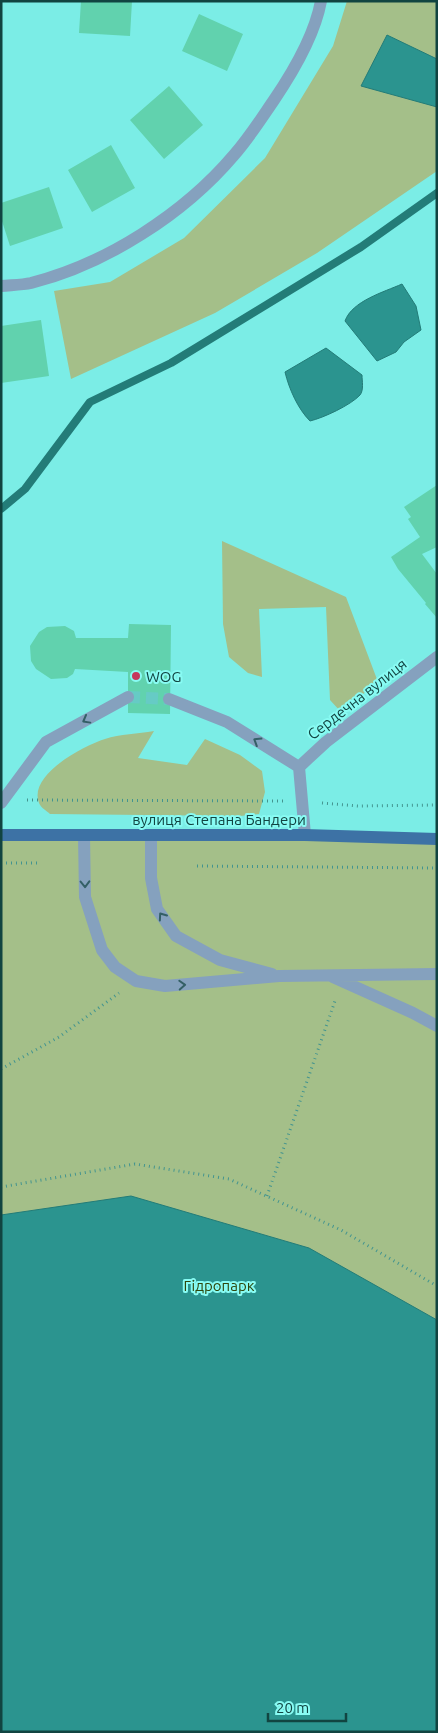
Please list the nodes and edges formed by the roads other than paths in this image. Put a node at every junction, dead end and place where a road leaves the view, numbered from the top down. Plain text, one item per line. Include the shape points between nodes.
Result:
1 (321, 1) edge
2 (1, 286) edge
3 (437, 657) edge
4 (128, 697) tunnel mouth
5 (169, 699) tunnel mouth
6 (298, 767) junction
7 (2, 802) edge
8 (1, 835) edge
9 (84, 835) junction
10 (151, 835) junction
11 (305, 835) junction
12 (437, 839) edge
13 (437, 974) edge
14 (329, 975) junction
15 (279, 976) junction
16 (437, 1026) edge

1 - 2 street via 305,47 283,87 234,156 199,191 128,242 85,265 30,283
3 - 6 street, Сердечна вулиця
4 -> 7 street via 46,742
6 -> 5 street via 227,722
6 - 11 street
8 - 9 main road, вулиця Степана Бандери
9 - 10 main road, вулиця Степана Бандери
9 -> 15 street via 85,896 102,950 114,967 136,981 164,986
10 - 11 main road, вулиця Степана Бандери
15 -> 10 street via 220,960 176,936 157,909 151,878
11 - 12 main road, вулиця Степана Бандери
13 - 14 street
14 - 15 street
14 - 16 street via 414,1012

